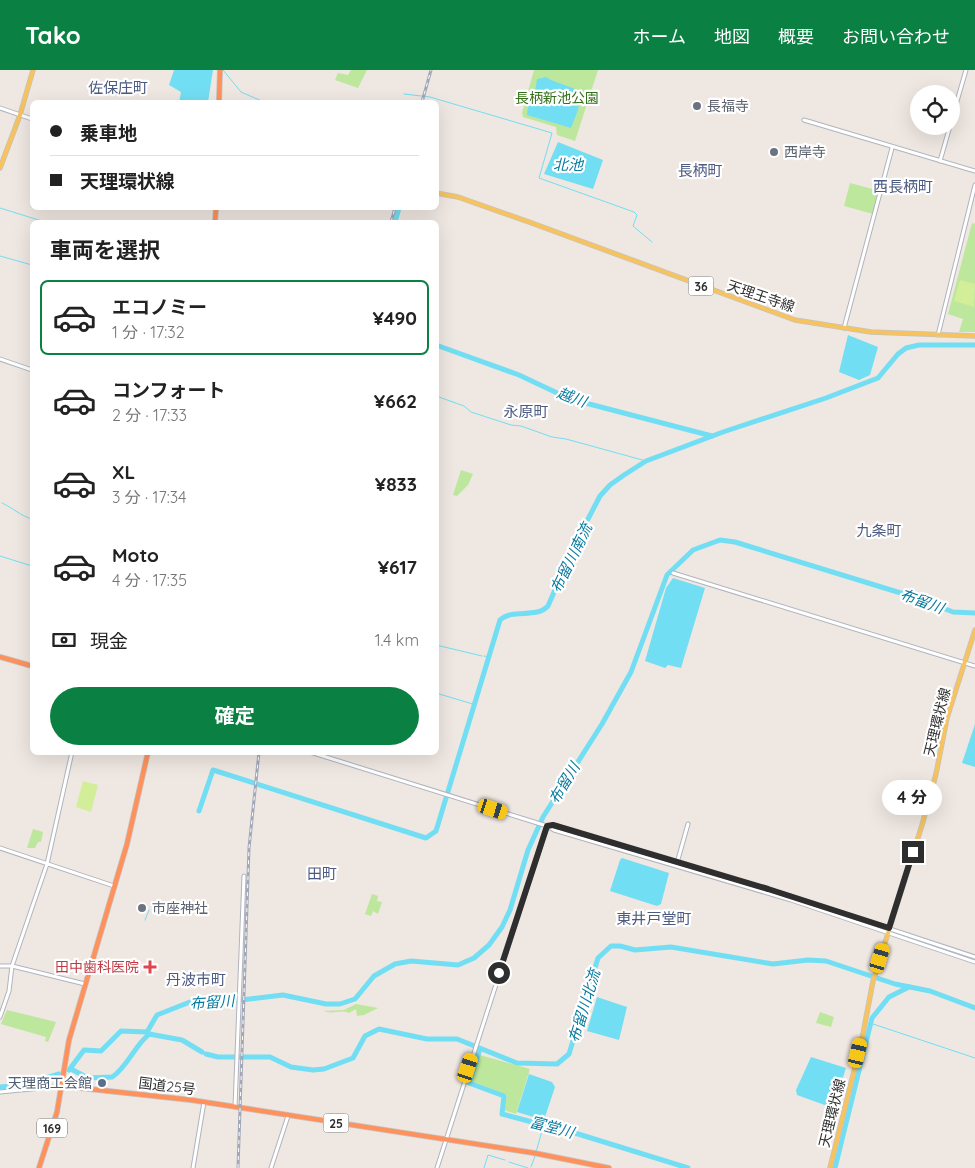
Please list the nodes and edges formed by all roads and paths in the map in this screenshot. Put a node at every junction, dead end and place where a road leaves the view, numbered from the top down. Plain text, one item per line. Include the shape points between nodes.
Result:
1 (33, 70) edge
2 (220, 70) edge
3 (966, 70) edge
4 (960, 91) edge
5 (219, 100) edge
6 (0, 108) edge
7 (20, 115) junction
8 (30, 118) edge
9 (804, 120) dead end
10 (947, 135) edge
11 (892, 148) junction
12 (940, 161) junction
13 (0, 168) edge
14 (975, 171) edge
15 (975, 185) edge
16 (439, 194) edge
17 (844, 328) junction
18 (938, 335) junction
19 (975, 336) edge
20 (0, 359) edge
21 (30, 369) edge
22 (673, 573) dead end
23 (975, 630) edge
24 (0, 657) edge
25 (965, 663) junction
26 (30, 665) edge
27 (975, 666) edge
28 (71, 755) edge
29 (147, 755) edge
30 (319, 755) edge
31 (688, 824) dead end
32 (546, 826) junction
33 (0, 848) edge
34 (677, 863) junction
35 (47, 864) junction
36 (244, 876) dead end
37 (114, 886) junction
38 (888, 930) junction
39 (975, 958) edge
40 (975, 962) edge
41 (0, 966) edge
42 (12, 966) junction
43 (85, 984) junction
44 (0, 1017) edge
45 (62, 1086) junction
46 (0, 1092) edge
47 (204, 1102) junction
48 (234, 1107) junction
49 (288, 1116) junction
50 (446, 1140) junction
51 (39, 1168) edge
52 (193, 1168) edge
53 (271, 1168) edge
54 (437, 1168) edge
55 (609, 1168) edge
56 (830, 1168) edge

1 - 7 main road
2 - 5 highway
3 - 4 street
6 - 7 street
7 - 8 street
7 - 13 main road
9 - 11 street
10 - 12 street
11 - 12 street
11 - 17 street
12 - 14 street
15 - 18 street
16 - 17 main road, 天理王寺線 / 36 via 530,222 774,314
17 - 18 main road, 天理王寺線 / 36
18 - 19 main road, 天理王寺線 / 36
20 - 21 street
22 - 25 street
23 - 25 main road, 天理環状線
24 - 26 highway
25 - 27 street
25 - 38 main road, 天理環状線 via 947,718 922,825
28 - 35 street
29 - 37 highway
30 - 32 street
31 - 34 street
32 - 34 street via 553,825
32 - 38 street
32 - 50 street
33 - 35 street
34 - 38 street via 768,889
35 - 37 street
35 - 42 street
36 - 48 street
37 - 43 highway
38 - 39 street
38 - 40 street
38 - 56 main road, 天理環状線 via 873,980
41 - 42 street
42 - 43 street
42 - 44 street via 9,991
43 - 45 highway via 67,1049
45 - 46 street
45 - 47 highway, 国道25号 / 25
45 - 51 highway, 169
47 - 48 highway, 国道25号 / 25
47 - 52 street
48 - 49 highway, 国道25号 / 25
49 - 50 highway, 国道25号 / 25
49 - 53 street
50 - 54 street
50 - 55 highway, 国道25号 / 25

